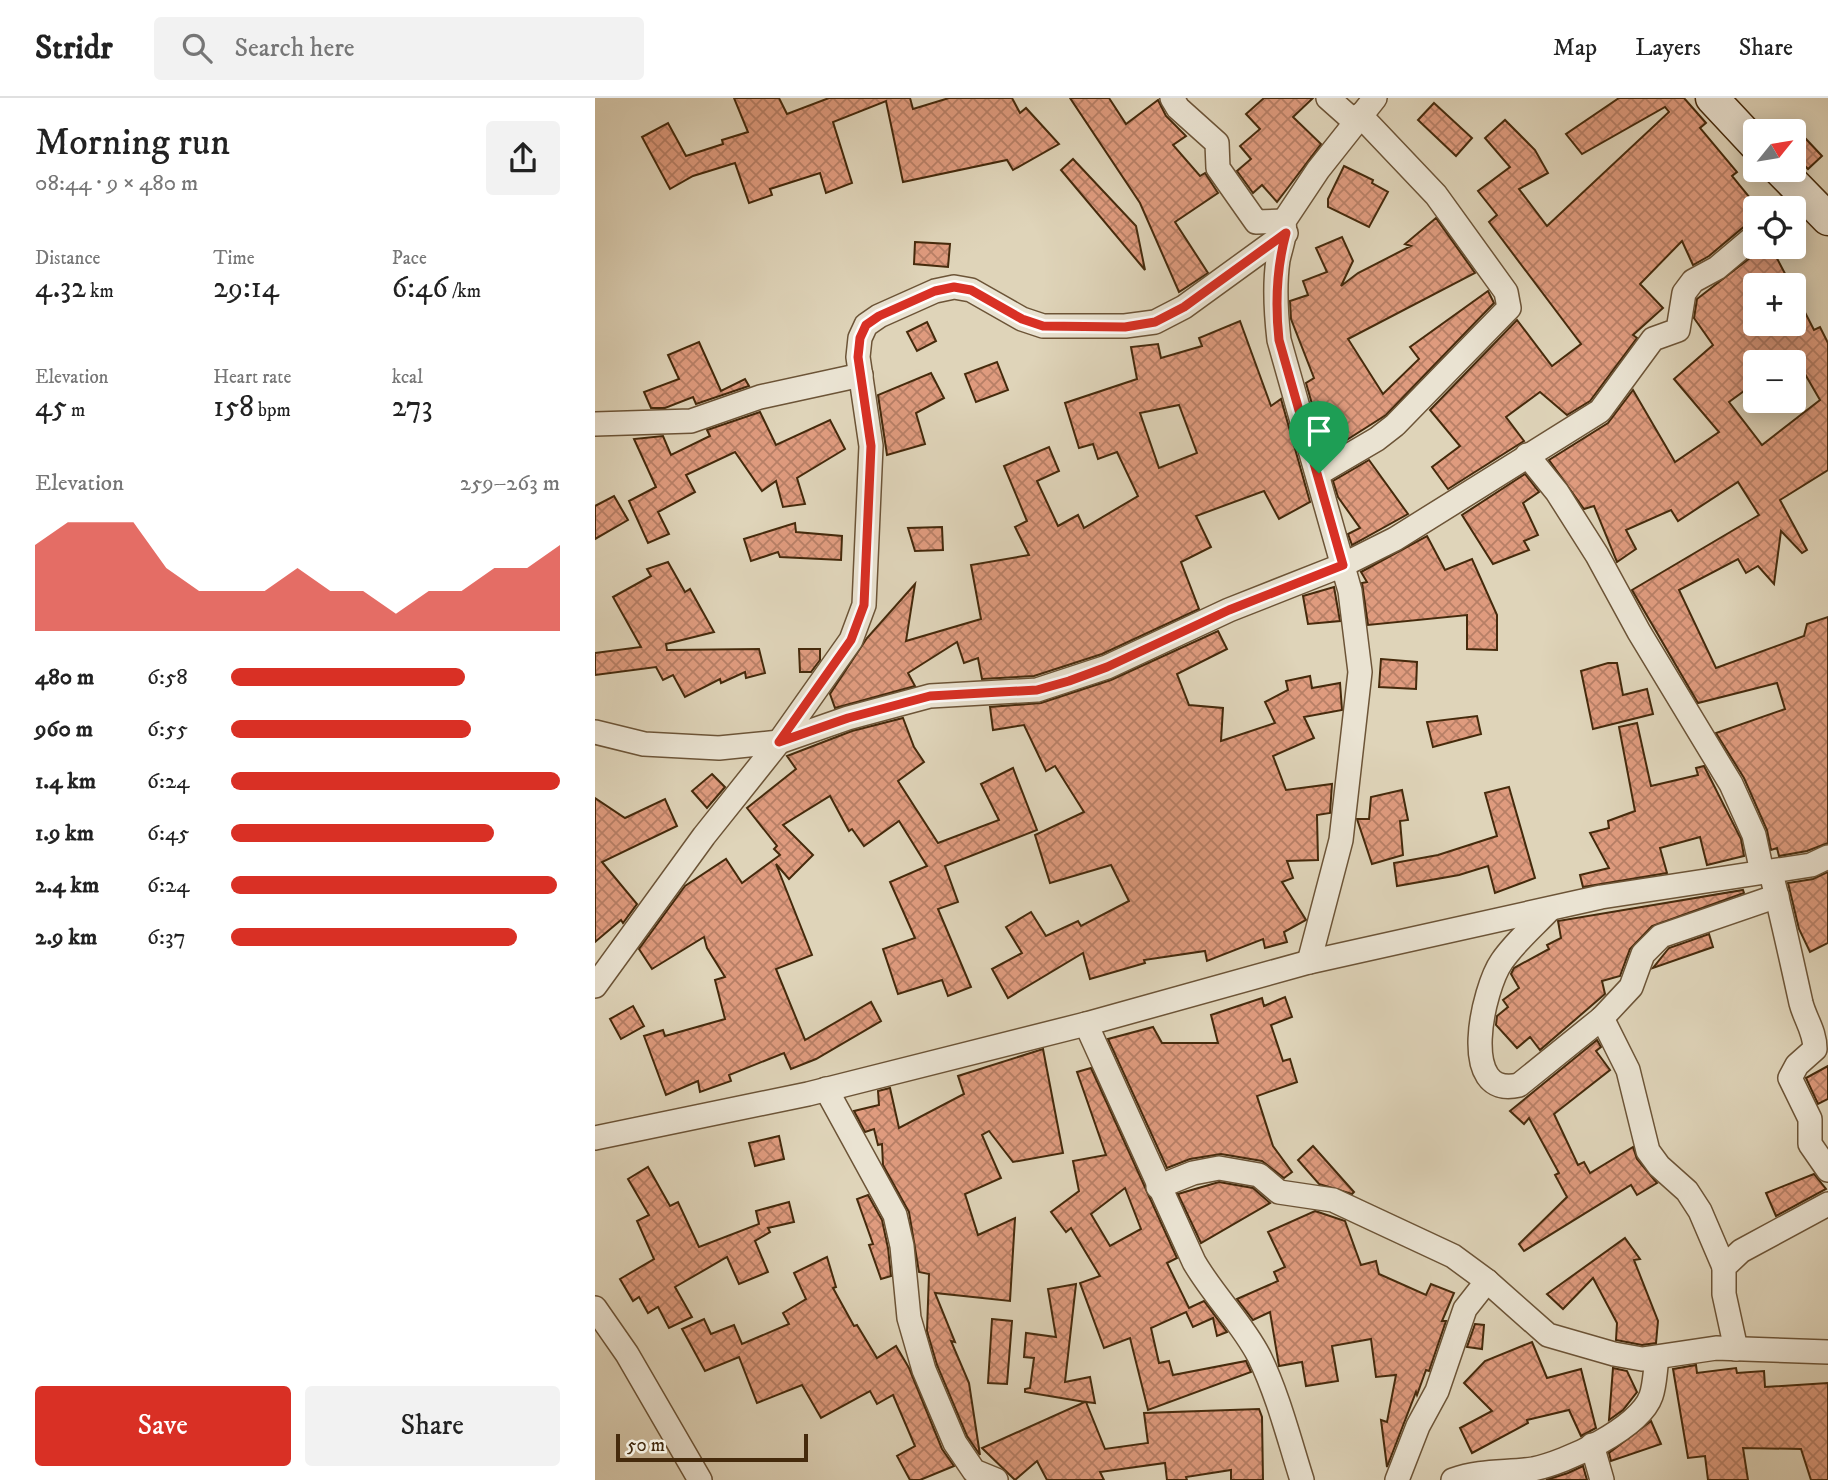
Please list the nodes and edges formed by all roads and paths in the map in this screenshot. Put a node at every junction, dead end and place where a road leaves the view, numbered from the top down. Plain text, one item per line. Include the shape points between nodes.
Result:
1 (1172, 98) edge
2 (1328, 98) edge
3 (1712, 98) edge
4 (1364, 112) edge
5 (1743, 131) edge
6 (1806, 207) edge
7 (1828, 219) edge
8 (1285, 227) junction
9 (1743, 246) edge
10 (861, 375) junction
11 (595, 424) edge
12 (1527, 455) junction
13 (1319, 473) junction
14 (1343, 565) junction
15 (595, 732) edge
16 (779, 742) junction
17 (1828, 857) edge
18 (1766, 872) junction
19 (1777, 896) junction
20 (1550, 909) junction
21 (1309, 962) junction
22 (595, 986) edge
23 (1602, 1018) junction
24 (1086, 1024) junction
25 (826, 1089) junction
26 (595, 1138) edge
27 (1828, 1170) edge
28 (1158, 1186) junction
29 (1828, 1205) edge
30 (1724, 1267) junction
31 (1487, 1281) junction
32 (595, 1308) edge
33 (1736, 1349) junction
34 (1828, 1352) edge
35 (1657, 1359) junction
36 (1592, 1445) junction
37 (970, 1475) edge
38 (700, 1480) edge
39 (996, 1480) edge
40 (1302, 1480) edge
41 (1397, 1480) edge
42 (1453, 1480) edge
43 (1602, 1480) edge

1 - 8 street via 1217,142 1218,168 1256,222
2 - 4 street
3 - 5 street
4 - 8 street
4 - 13 street via 1436,195 1506,292 1509,308 1395,425
6 - 7 street
8 - 10 street via 1184,307 1155,322 1125,327 1043,326 971,290 935,291 866,325 860,338
8 - 13 street via 1275,303 1279,340
9 - 12 street via 1693,281 1684,293 1678,330 1653,340 1600,411
10 - 11 street via 760,397 691,421
10 - 16 street via 871,446 864,605 851,640
12 - 14 street via 1395,539
12 - 18 street via 1597,555 1731,784
13 - 14 street
14 - 16 street via 1069,681 1037,690 930,696
14 - 21 street via 1360,672 1341,840
15 - 16 street via 656,745 719,748
16 - 22 street
17 - 18 street via 1811,865
18 - 19 street
18 - 20 street
19 - 23 street via 1661,936 1643,954 1631,987
19 - 27 street via 1801,1003 1815,1037 1815,1049 1790,1078 1810,1119 1810,1144
20 - 21 street
20 - 23 street via 1501,962 1481,1021 1485,1071 1494,1084 1506,1088 1519,1085
21 - 24 street
23 - 30 street via 1628,1070 1648,1151 1688,1191
24 - 25 street
24 - 28 street
25 - 26 street
25 - 37 street via 895,1215 909,1318 924,1370
28 - 31 street via 1193,1172 1219,1168 1247,1171 1279,1192 1333,1200 1453,1256
28 - 40 street via 1212,1293 1258,1354
29 - 30 street via 1741,1251
30 - 33 street via 1724,1294
31 - 35 street via 1548,1335 1614,1354
31 - 41 street via 1465,1309 1437,1391
32 - 38 street
33 - 34 street
33 - 35 street via 1692,1351
35 - 36 street via 1651,1396 1641,1412 1625,1427
36 - 42 street via 1538,1468 1493,1470
36 - 43 street
37 - 39 street

